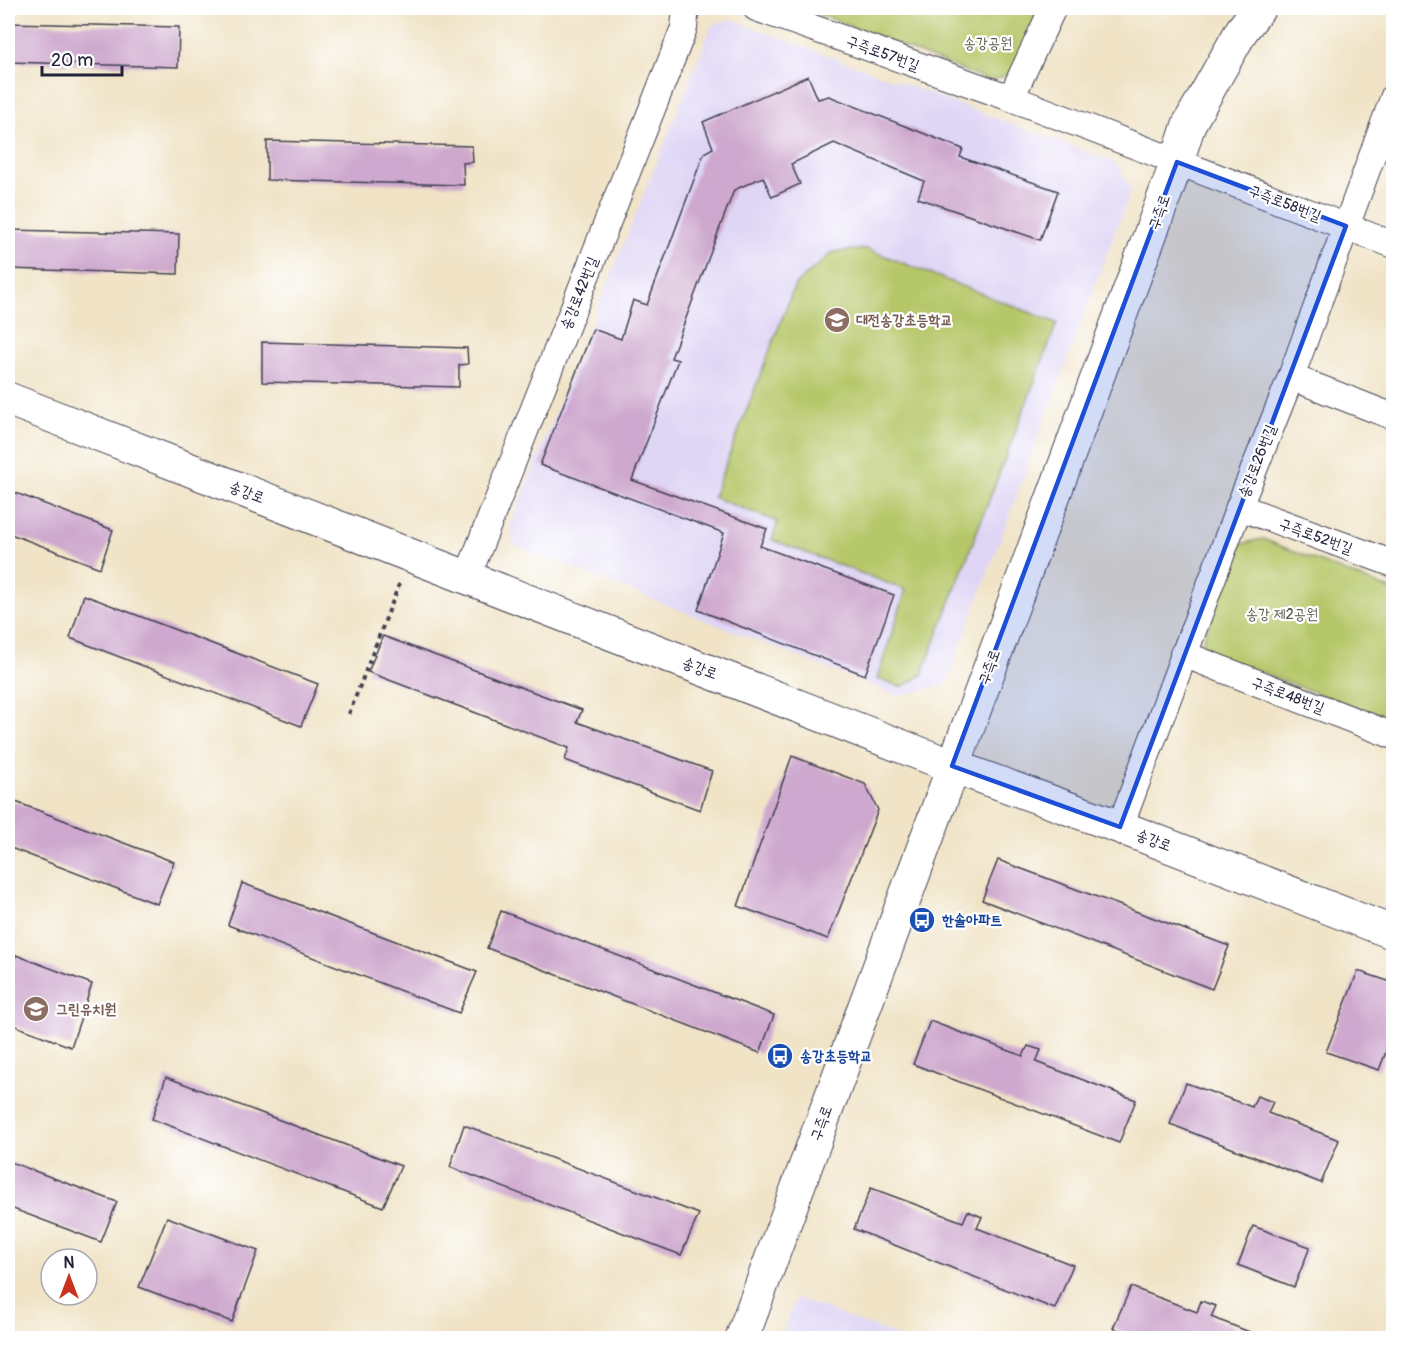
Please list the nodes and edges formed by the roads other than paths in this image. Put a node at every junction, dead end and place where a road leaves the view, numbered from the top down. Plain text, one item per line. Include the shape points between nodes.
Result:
1 (686, 8) edge
2 (756, 8) edge
3 (1053, 8) edge
4 (1259, 8) edge
5 (1394, 96) edge
6 (1011, 98) junction
7 (1177, 162) junction
8 (1346, 226) junction
9 (1394, 244) edge
10 (1291, 377) junction
11 (8, 399) edge
12 (1394, 417) edge
13 (1239, 507) junction
14 (1394, 564) edge
15 (467, 578) junction
16 (1183, 654) junction
17 (1394, 736) edge
18 (952, 766) junction
19 (1120, 827) junction
20 (1394, 933) edge
21 (742, 1338) edge

1 - 15 street, 송강로42번길 via 684,28
2 - 6 street, 구즉로57번길
3 - 6 street
4 - 7 main road, 구즉로 via 1242,30 1189,124
5 - 8 street, 송강로26번길
6 - 7 street, 구즉로57번길
7 - 8 street, 구즉로58번길
7 - 18 main road, 구즉로
8 - 9 street, 구즉로58번길
8 - 10 street, 송강로26번길
10 - 12 street
10 - 13 street, 송강로26번길
11 - 15 main road, 송강로
13 - 14 street, 구즉로52번길
13 - 16 street, 송강로26번길
15 - 18 main road, 송강로
16 - 17 street, 구즉로48번길
16 - 19 street, 송강로26번길
18 - 19 main road, 송강로
18 - 21 main road, 구즉로
19 - 20 main road, 송강로

